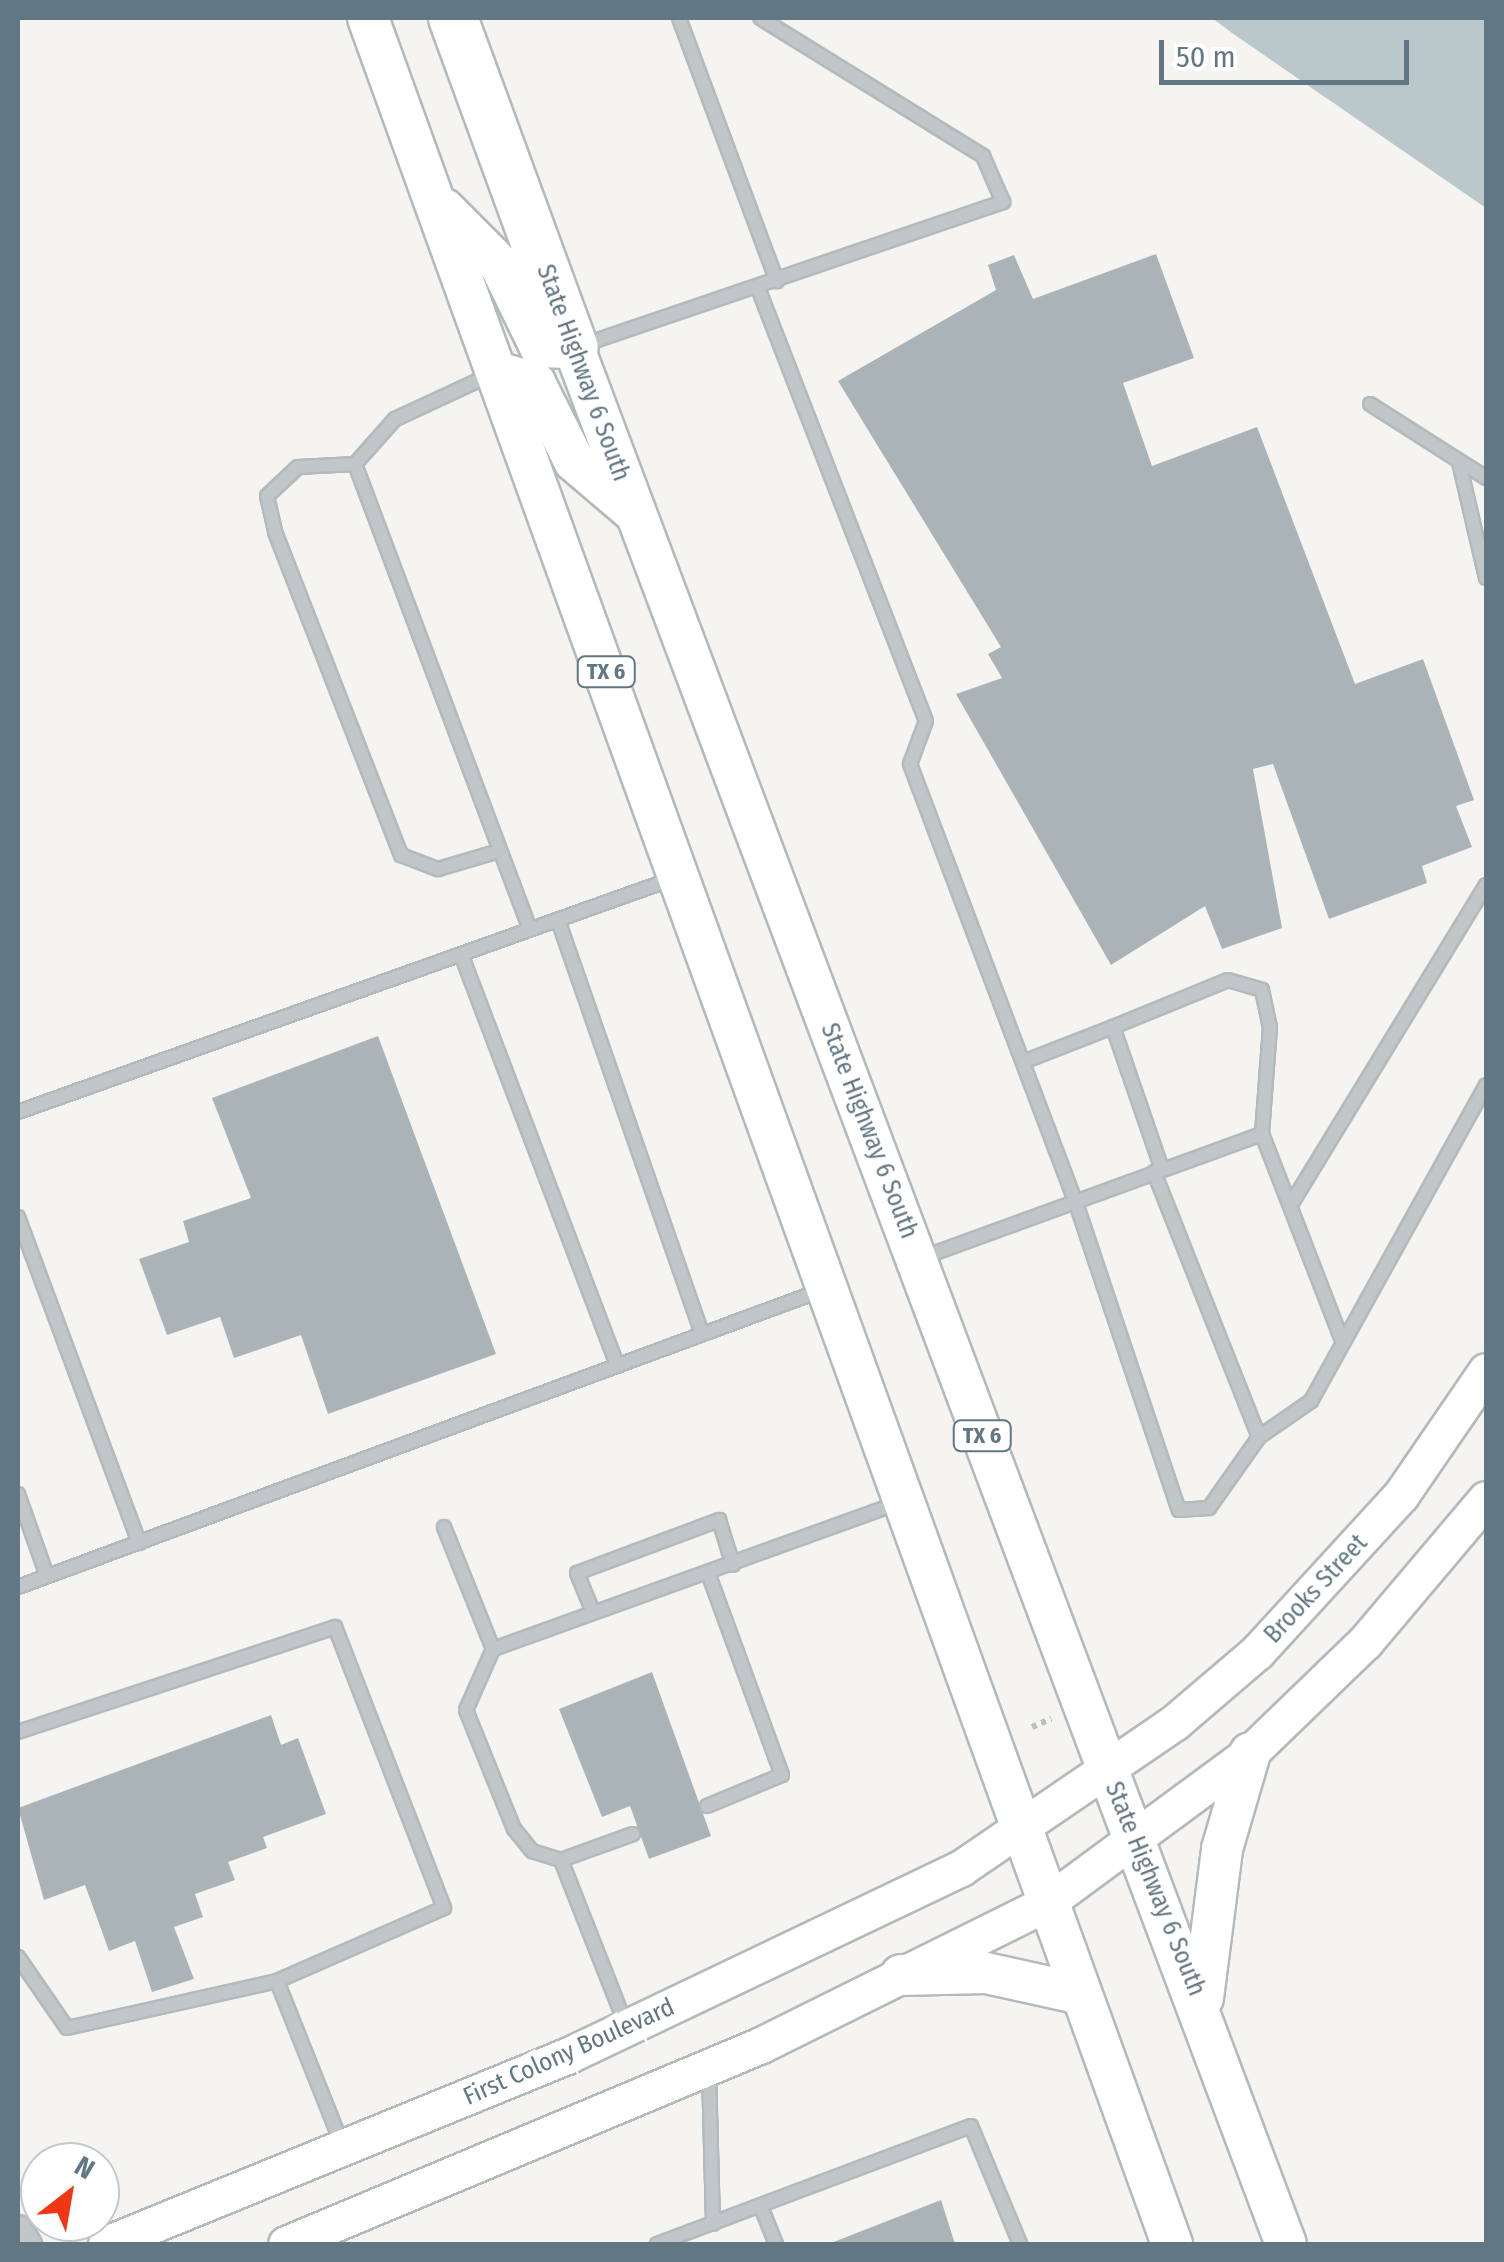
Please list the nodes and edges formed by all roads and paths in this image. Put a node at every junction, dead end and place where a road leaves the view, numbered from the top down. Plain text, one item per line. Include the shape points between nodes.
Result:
1 (368, 18) edge
2 (453, 18) edge
3 (680, 18) edge
4 (760, 18) edge
5 (434, 199) junction
6 (777, 281) junction
7 (758, 288) junction
8 (574, 348) junction
9 (497, 372) junction
10 (1370, 404) dead end
11 (1459, 462) junction
12 (356, 464) junction
13 (1486, 478) edge
14 (634, 512) junction
15 (1486, 578) edge
16 (499, 851) junction
17 (679, 876) junction
18 (1486, 885) edge
19 (558, 920) junction
20 (530, 929) junction
21 (461, 954) junction
22 (1112, 1027) junction
23 (1022, 1062) junction
24 (1486, 1085) edge
25 (18, 1112) edge
26 (1262, 1134) junction
27 (1158, 1170) junction
28 (1075, 1200) junction
29 (1290, 1206) junction
30 (18, 1217) edge
31 (918, 1259) junction
32 (822, 1290) junction
33 (702, 1333) junction
34 (1343, 1343) junction
35 (618, 1364) junction
36 (1486, 1371) edge
37 (1260, 1437) junction
38 (18, 1494) edge
39 (1486, 1498) edge
40 (899, 1503) junction
41 (444, 1528) dead end
42 (139, 1542) junction
43 (734, 1566) junction
44 (709, 1574) junction
45 (47, 1576) junction
46 (18, 1588) edge
47 (593, 1612) junction
48 (494, 1649) junction
49 (1051, 1718) dead end
50 (1032, 1727) dead end
51 (18, 1732) edge
52 (1250, 1753) junction
53 (1107, 1769) junction
54 (706, 1806) dead end
55 (1018, 1830) junction
56 (632, 1834) dead end
57 (1137, 1841) junction
58 (561, 1860) junction
59 (1045, 1904) junction
60 (18, 1956) edge
61 (901, 1975) junction
62 (277, 1981) junction
63 (1077, 1992) junction
64 (1202, 2007) junction
65 (626, 2028) junction
66 (708, 2066) junction
67 (344, 2149) junction
68 (761, 2207) junction
69 (714, 2224) junction
70 (18, 2228) edge
71 (664, 2243) edge
72 (28, 2244) edge
73 (106, 2244) edge
74 (286, 2244) edge
75 (776, 2244) edge
76 (1020, 2244) edge
77 (1172, 2244) edge
78 (1286, 2244) edge

1 - 5 main road, TX 6
2 - 8 highway, State Highway 6 South / TX 6
3 - 6 lane
4 - 6 lane via 983,156 1004,202
5 - 8 main road via 500,265 540,347
5 - 9 main road, TX 6
6 - 7 lane
7 - 8 lane
7 - 23 lane via 926,720 910,764
8 - 14 main road, State Highway 6 South / TX 6
9 - 12 lane via 395,419
9 - 14 main road via 535,383 574,462
9 - 17 main road, TX 6
10 - 11 lane
11 - 13 lane
11 - 15 lane
12 - 16 lane
12 - 16 lane via 298,467 267,496 275,532 402,856 438,869
14 - 31 main road, State Highway 6 South / TX 6
16 - 20 lane
17 - 19 lane
17 - 32 main road, TX 6
18 - 29 lane
19 - 20 lane
19 - 33 lane
20 - 21 lane
21 - 25 lane
21 - 35 lane
22 - 23 lane
22 - 26 lane via 1228,980 1262,990 1270,1027
22 - 27 lane
23 - 28 lane
24 - 34 lane
26 - 27 lane
26 - 29 lane
27 - 28 lane
27 - 37 lane
28 - 31 lane
28 - 37 lane via 1179,1510 1209,1508
29 - 34 lane
30 - 42 lane
31 - 53 main road, State Highway 6 South / TX 6
32 - 33 lane
32 - 40 main road, TX 6
33 - 35 lane
34 - 37 lane via 1311,1401
35 - 42 lane
36 - 53 main road, Brooks Street via 1446,1436 1332,1574 1224,1682
38 - 45 lane
39 - 52 main road via 1366,1642
40 - 43 lane
40 - 55 main road, TX 6
41 - 48 lane
42 - 45 lane
43 - 44 lane
43 - 47 lane via 719,1520 577,1573
44 - 47 lane
44 - 54 lane via 782,1775
45 - 46 lane
47 - 48 lane
48 - 58 lane via 466,1710 514,1829 532,1851
49 - 50 path
51 - 62 lane via 335,1627 444,1908
52 - 57 main road
52 - 64 main road via 1222,1849
53 - 55 main road, Brooks Street
53 - 57 main road, State Highway 6 South / TX 6
55 - 59 main road, TX 6
55 - 65 main road, First Colony Boulevard via 961,1868
56 - 58 lane
57 - 59 main road
57 - 64 main road, State Highway 6 South / TX 6
58 - 65 lane
59 - 61 main road
59 - 63 main road, TX 6
60 - 62 lane via 67,2028
61 - 63 main road via 986,1972
61 - 66 main road
62 - 67 lane
63 - 77 main road, TX 6
64 - 78 main road, State Highway 6 South / TX 6
65 - 67 main road, First Colony Boulevard
66 - 69 lane
66 - 74 main road
67 - 73 main road, First Colony Boulevard
68 - 69 lane
68 - 75 lane
68 - 76 lane via 971,2126
69 - 71 lane
70 - 72 street

